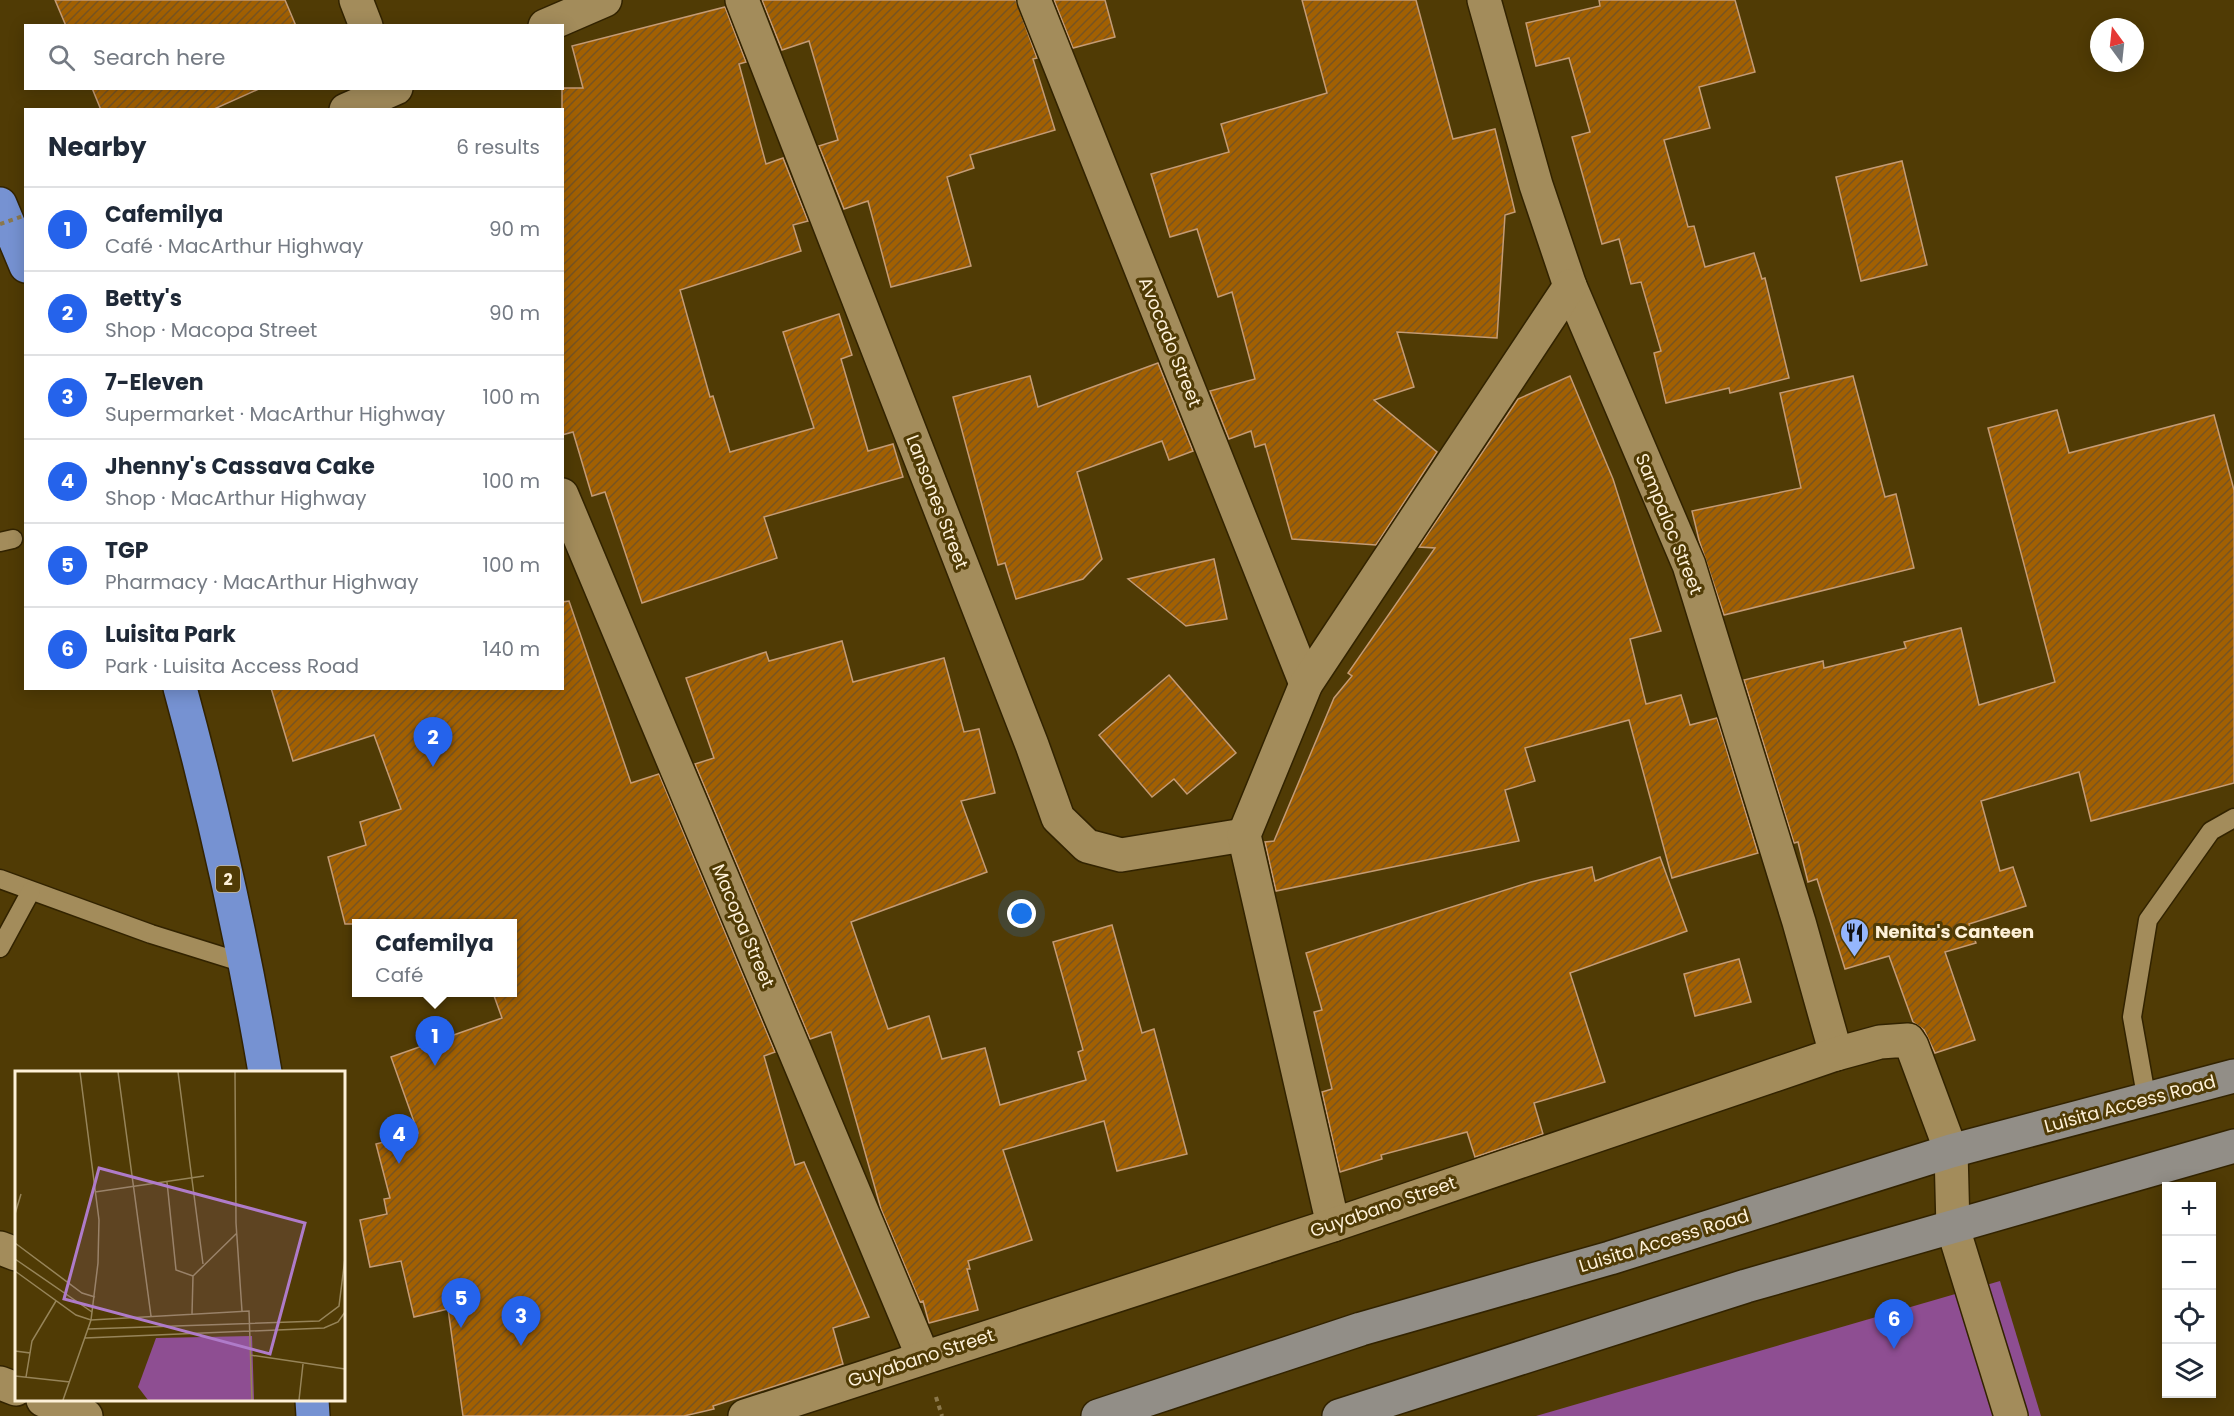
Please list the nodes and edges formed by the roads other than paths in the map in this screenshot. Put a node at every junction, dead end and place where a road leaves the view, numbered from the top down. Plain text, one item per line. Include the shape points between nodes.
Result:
1 (356, 0) edge
2 (605, 0) edge
3 (742, 0) edge
4 (1034, 0) edge
5 (1484, 0) edge
6 (365, 24) edge
7 (550, 24) edge
8 (395, 94) edge
9 (352, 108) edge
10 (0, 204) edge
11 (17, 246) edge
12 (1570, 286) junction
13 (564, 500) edge
14 (1306, 684) junction
15 (181, 690) edge
16 (2234, 818) edge
17 (1244, 835) junction
18 (0, 879) edge
19 (31, 891) junction
20 (0, 948) edge
21 (247, 964) junction
22 (1836, 1054) junction
23 (265, 1071) edge
24 (2234, 1076) edge
25 (2147, 1101) junction
26 (2234, 1146) edge
27 (1951, 1151) junction
28 (1333, 1225) junction
29 (1953, 1228) junction
30 (0, 1248) edge
31 (15, 1254) edge
32 (923, 1357) junction
33 (0, 1383) edge
34 (15, 1389) edge
35 (46, 1401) edge
36 (312, 1401) edge
37 (86, 1416) edge
38 (313, 1416) edge
39 (745, 1416) edge
40 (1098, 1416) edge
41 (1339, 1416) edge
42 (2011, 1416) edge

1 - 6 street
2 - 7 street
3 - 17 street, Lansones Street via 1058,818 1088,846 1121,855
4 - 14 street, Avocado Street
5 - 12 street, Sampaloc Street via 1536,185
8 - 9 street
10 - 11 highway
12 - 14 street
12 - 22 street, Sampaloc Street via 1689,565
13 - 32 street, Macopa Street
14 - 17 street
15 - 21 highway, 2 via 212,804
16 - 25 lane via 2211,831 2148,920 2132,1017
17 - 28 street
18 - 19 lane
19 - 20 lane
19 - 21 lane
21 - 23 highway, 2
22 - 27 street, Guyabano Street via 1880,1042 1908,1040
22 - 28 street, Guyabano Street
24 - 25 main road, Luisita Access Road
25 - 27 main road, Luisita Access Road
26 - 29 main road
27 - 29 street
27 - 40 main road, Luisita Access Road via 1610,1258 1361,1329
28 - 32 street, Guyabano Street
29 - 41 main road via 1746,1286
29 - 42 street
30 - 31 street
32 - 39 street, Guyabano Street
33 - 34 street
35 - 37 street
36 - 38 highway

